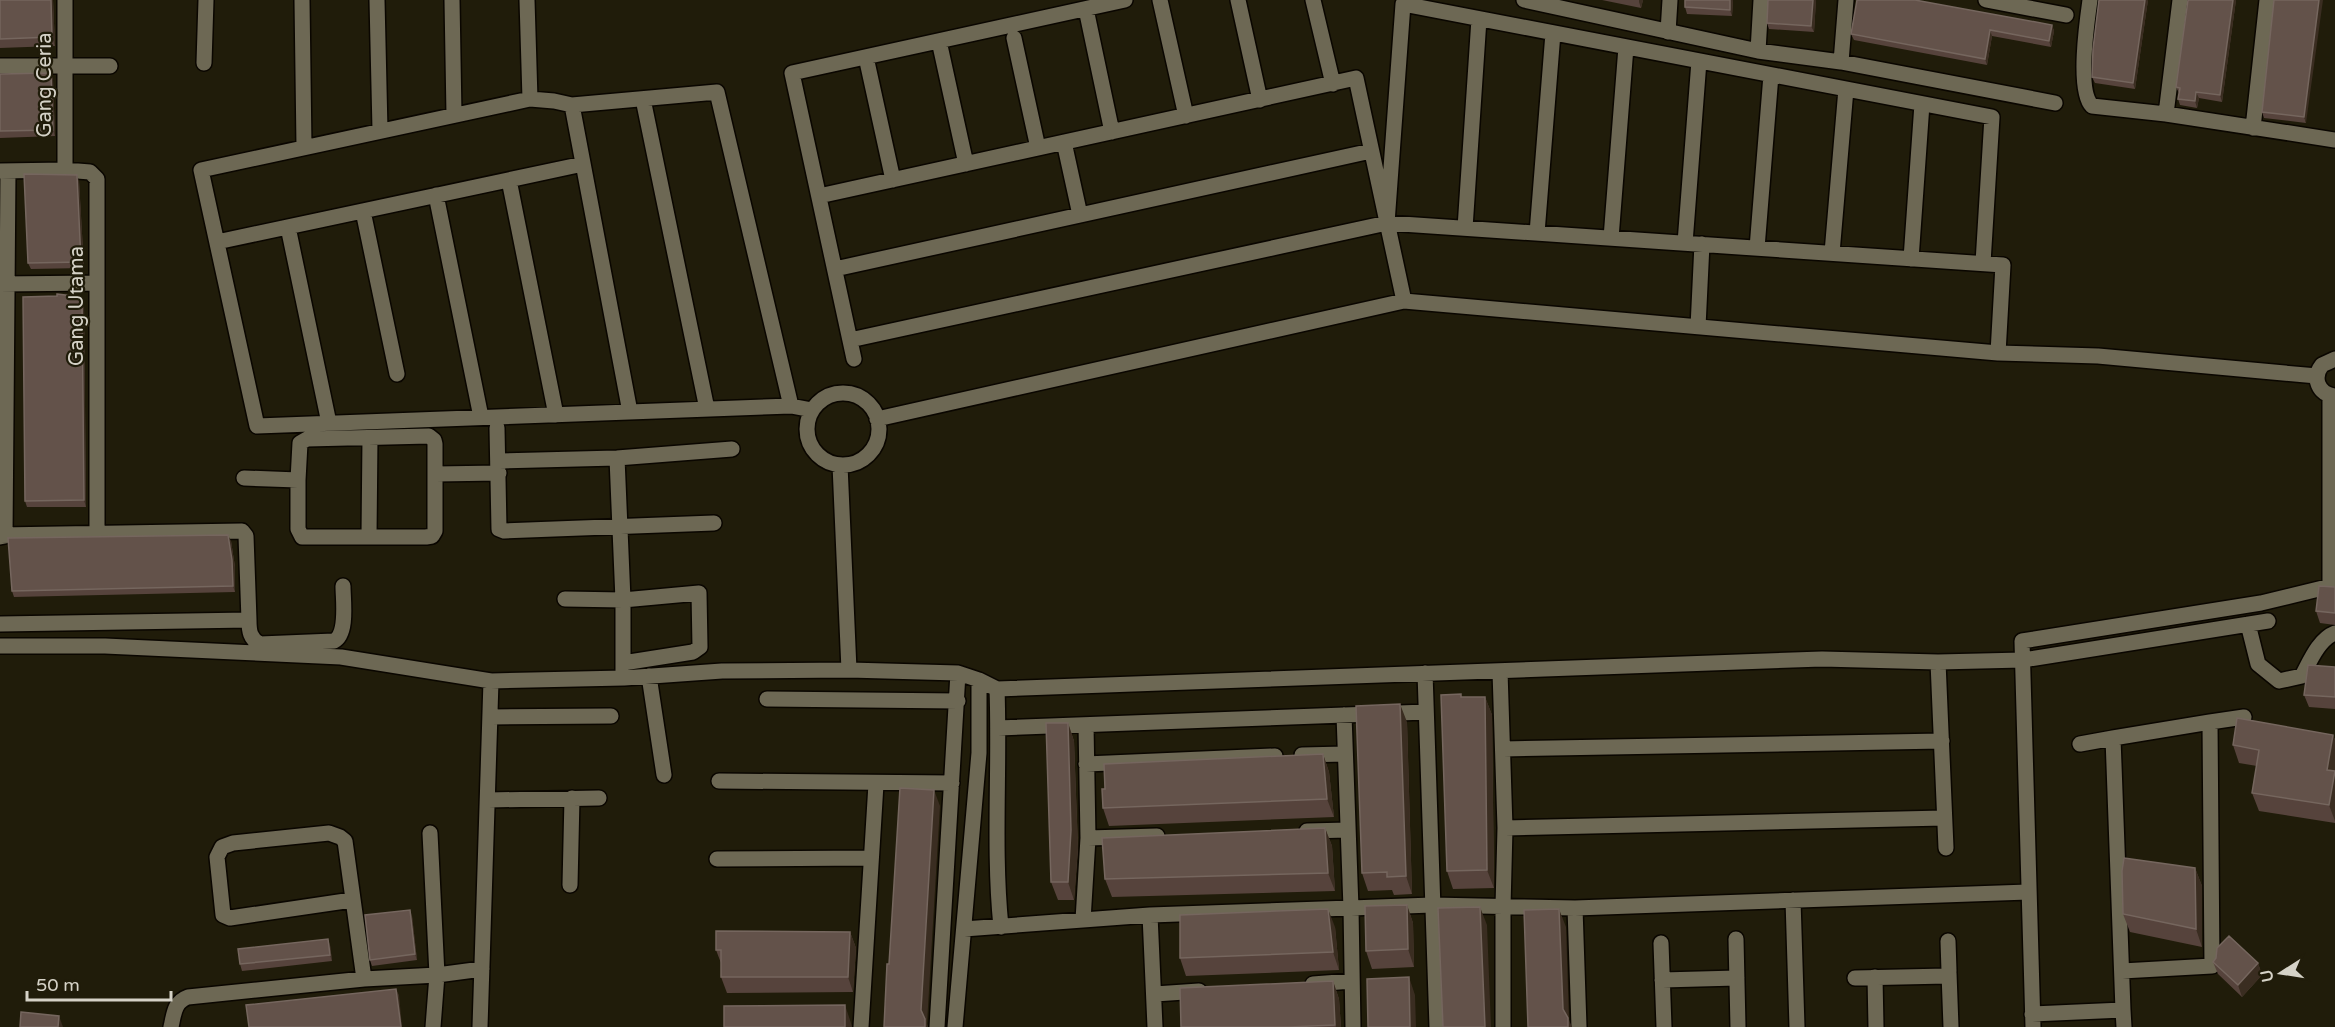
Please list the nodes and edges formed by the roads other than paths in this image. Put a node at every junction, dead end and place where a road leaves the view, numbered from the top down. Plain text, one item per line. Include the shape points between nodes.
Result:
1 (65, 0) edge
2 (206, 0) edge
3 (303, 0) edge
4 (377, 0) edge
5 (452, 0) edge
6 (527, 0) edge
7 (1125, 0) edge
8 (1160, 0) edge
9 (1238, 0) edge
10 (1313, 0) edge
11 (1524, 0) edge
12 (1670, 0) edge
13 (1761, 0) edge
14 (1846, 0) edge
15 (1986, 0) edge
16 (2090, 0) edge
17 (2180, 0) edge
18 (2267, 0) edge
19 (1086, 9) junction
20 (2066, 15) dead end
21 (1479, 19) junction
22 (1668, 32) junction
23 (1553, 33) junction
24 (1014, 38) dead end
25 (939, 41) junction
26 (1626, 47) junction
27 (1758, 51) junction
28 (866, 57) junction
29 (1699, 61) junction
30 (1841, 62) junction
31 (204, 63) dead end
32 (64, 65) junction
33 (0, 66) edge
34 (110, 66) dead end
35 (1771, 75) junction
36 (1333, 84) junction
37 (1846, 89) junction
38 (530, 99) junction
39 (643, 99) junction
40 (1260, 99) junction
41 (2055, 103) dead end
42 (1922, 104) junction
43 (572, 105) junction
44 (2166, 114) junction
45 (454, 115) junction
46 (1185, 116) junction
47 (2253, 128) junction
48 (380, 130) junction
49 (1112, 132) junction
50 (2335, 140) edge
51 (1064, 142) junction
52 (304, 147) junction
53 (1038, 148) junction
54 (1371, 151) junction
55 (583, 164) junction
56 (966, 164) junction
57 (64, 170) junction
58 (4, 171) edge
59 (509, 180) junction
60 (893, 180) junction
61 (436, 195) junction
62 (819, 196) junction
63 (363, 211) junction
64 (1080, 215) junction
65 (1387, 223) junction
66 (288, 227) junction
67 (1465, 228) junction
68 (1537, 233) junction
69 (1611, 238) junction
70 (217, 242) junction
71 (1684, 243) junction
72 (1702, 244) junction
73 (1757, 248) junction
74 (1832, 253) junction
75 (1911, 259) junction
76 (1983, 264) junction
77 (835, 269) junction
78 (97, 283) junction
79 (4, 284) edge
80 (1404, 301) junction
81 (1698, 327) junction
82 (850, 340) junction
83 (1998, 353) junction
84 (2335, 357) edge
85 (855, 359) dead end
86 (397, 374) dead end
87 (2317, 376) junction
88 (2332, 395) edge
89 (790, 406) junction
90 (707, 409) junction
91 (812, 410) junction
92 (630, 412) junction
93 (556, 414) junction
94 (482, 417) junction
95 (877, 419) junction
96 (329, 423) junction
97 (497, 428) dead end
98 (370, 438) junction
99 (732, 449) dead end
100 (617, 458) junction
101 (840, 465) junction
102 (499, 467) junction
103 (436, 474) junction
104 (244, 478) dead end
105 (298, 480) junction
106 (714, 523) dead end
107 (619, 527) junction
108 (97, 534) junction
109 (2, 536) edge
110 (369, 536) junction
111 (343, 586) dead end
112 (2333, 586) edge
113 (565, 599) dead end
114 (623, 600) junction
115 (2188, 615) junction
116 (249, 620) junction
117 (2268, 621) dead end
118 (0, 624) edge
119 (2248, 624) junction
120 (2335, 633) edge
121 (2178, 636) junction
122 (0, 646) edge
123 (2023, 660) junction
124 (1938, 662) junction
125 (623, 670) junction
126 (849, 670) junction
127 (1500, 671) junction
128 (958, 673) junction
129 (1425, 673) junction
130 (649, 676) junction
131 (979, 680) junction
132 (491, 681) junction
133 (997, 689) junction
134 (767, 699) dead end
135 (958, 701) junction
136 (1426, 712) junction
137 (1344, 715) junction
138 (611, 716) dead end
139 (491, 717) junction
140 (2244, 717) edge
141 (2210, 722) junction
142 (1086, 724) junction
143 (998, 728) junction
144 (2113, 738) junction
145 (1942, 741) junction
146 (2080, 744) dead end
147 (1503, 749) junction
148 (1345, 754) junction
149 (1086, 764) junction
150 (664, 775) dead end
151 (719, 781) dead end
152 (952, 783) junction
153 (876, 784) junction
154 (572, 798) junction
155 (599, 798) dead end
156 (488, 800) junction
157 (1944, 818) junction
158 (1505, 828) junction
159 (1348, 830) junction
160 (1289, 831) edge
161 (430, 833) dead end
162 (1171, 835) edge
163 (1088, 838) junction
164 (1946, 848) dead end
165 (871, 858) junction
166 (717, 859) dead end
167 (570, 885) dead end
168 (2028, 892) junction
169 (352, 900) junction
170 (1793, 900) junction
171 (1432, 905) junction
172 (1503, 907) junction
173 (1351, 908) junction
174 (1575, 908) junction
175 (1150, 915) junction
176 (1083, 920) junction
177 (1001, 927) junction
178 (964, 929) junction
179 (1736, 939) dead end
180 (1948, 941) dead end
181 (1661, 943) dead end
182 (482, 969) junction
183 (2122, 971) junction
184 (1949, 974) junction
185 (437, 975) junction
186 (1875, 976) junction
187 (1737, 978) junction
188 (1855, 978) dead end
189 (364, 979) junction
190 (1662, 980) junction
191 (1352, 981) junction
192 (1294, 985) edge
193 (1213, 990) edge
194 (1155, 994) junction
195 (2123, 1010) junction
196 (2032, 1021) edge
197 (171, 1027) edge
198 (433, 1027) edge
199 (480, 1027) edge
200 (861, 1027) edge
201 (937, 1027) edge
202 (955, 1027) edge
203 (1155, 1027) edge
204 (1353, 1027) edge
205 (1437, 1027) edge
206 (1503, 1027) edge
207 (1579, 1027) edge
208 (1664, 1027) edge
209 (1738, 1027) edge
210 (1797, 1027) edge
211 (1876, 1027) edge
212 (1951, 1027) edge
213 (2124, 1027) edge

1 - 32 street, Gang Ceria
2 - 31 street
3 - 52 street
4 - 48 street
5 - 45 street
6 - 38 street
7 - 19 street
8 - 46 street
9 - 40 street
10 - 36 street
11 - 22 street
12 - 22 street
13 - 27 street
14 - 30 street
15 - 20 street
16 - 44 street via 2085,80 2088,103
17 - 44 street
18 - 47 street
19 - 25 street
19 - 49 street
21 - 23 street
21 - 65 street via 1403,4
21 - 67 street
22 - 27 street
23 - 26 street
23 - 68 street
24 - 53 street
25 - 28 street
25 - 56 street
26 - 29 street
26 - 69 street
27 - 30 street
28 - 60 street
28 - 62 street via 792,73
29 - 35 street
29 - 71 street
30 - 41 street
32 - 33 street
32 - 34 street
32 - 57 street, Gang Ceria
35 - 37 street
35 - 73 street
36 - 40 street
36 - 54 street via 1356,78
37 - 42 street
37 - 74 street
38 - 43 street
38 - 45 street
39 - 43 street
39 - 89 street via 717,92
39 - 90 street
40 - 46 street
42 - 75 street
42 - 76 street via 1992,117
43 - 55 street
44 - 47 street
45 - 48 street
46 - 49 street
47 - 50 street
48 - 52 street
49 - 51 street
51 - 53 street
51 - 64 street
52 - 70 street via 201,170
53 - 56 street
54 - 64 street
54 - 65 street
55 - 59 street
55 - 92 street
56 - 60 street
57 - 58 street, Gang Utama
57 - 78 street, Gang Utama via 90,172 97,179
58 - 79 street
59 - 61 street
59 - 93 street
60 - 62 street
61 - 63 street
61 - 94 street
62 - 77 street
63 - 66 street
63 - 86 street
64 - 77 street
65 - 67 street
65 - 80 street
65 - 82 street
66 - 70 street
66 - 96 street
67 - 68 street
68 - 69 street
69 - 71 street
70 - 96 street via 257,426
71 - 72 street
72 - 73 street
72 - 81 street
73 - 74 street
74 - 75 street
75 - 76 street
76 - 83 street via 2003,265
77 - 82 street
78 - 79 street
78 - 108 street, Gang Utama
79 - 109 street
80 - 81 street
80 - 95 street
81 - 83 street
82 - 85 street
83 - 87 street via 2098,356
84 - 87 street via 2322,365
87 - 88 street via 2320,388
88 - 112 street
89 - 90 street
89 - 91 street
90 - 92 street
91 - 95 street via 827,396 848,393 866,402
91 - 101 street via 807,430 809,441 821,457
92 - 93 street
93 - 94 street
94 - 96 street
95 - 101 street via 879,429 873,448 859,461
97 - 102 street
98 - 103 street via 432,437
98 - 105 street via 302,441
98 - 110 street
99 - 100 street
100 - 102 street
100 - 107 street
101 - 126 street
102 - 103 street
102 - 107 street via 499,528 504,531
103 - 110 street via 432,536
104 - 105 street
105 - 110 street via 300,535
106 - 107 street
107 - 114 street
108 - 109 street
108 - 116 street via 242,531 246,536
111 - 116 street via 343,632 334,640 260,644 252,639
112 - 115 street
113 - 114 street
114 - 125 street
114 - 125 street via 706,592 700,647
115 - 121 street
115 - 123 street via 2022,641
116 - 118 street
117 - 119 street
119 - 120 street via 2258,664 2279,681 2302,676 2316,650
119 - 121 street
121 - 123 street
122 - 132 street via 105,646 341,657
123 - 124 street
123 - 168 street
124 - 127 street via 1822,658
124 - 145 street
125 - 130 street
125 - 132 street
126 - 128 street
126 - 130 street
127 - 129 street
127 - 147 street
128 - 131 street
128 - 135 street
129 - 133 street
129 - 136 street
130 - 150 street
131 - 133 street
131 - 178 street via 979,753
132 - 139 street
133 - 143 street
134 - 135 street
135 - 152 street
136 - 137 street
136 - 171 street
137 - 142 street
137 - 148 street
138 - 139 street
139 - 156 street
140 - 141 street
141 - 144 street
141 - 183 street via 2212,966
142 - 143 street
142 - 149 street
143 - 177 street
144 - 146 street
144 - 183 street
145 - 147 street
145 - 157 street
147 - 158 street
148 - 149 street
148 - 159 street
149 - 163 street
151 - 153 street
152 - 153 street
152 - 201 street
153 - 165 street
154 - 155 street
154 - 156 street
154 - 167 street
156 - 182 street
157 - 158 street
157 - 164 street
158 - 172 street
159 - 160 street
159 - 173 street
161 - 185 street
162 - 163 street
163 - 176 street
165 - 166 street
165 - 200 street via 861,934 857,1010
168 - 170 street
168 - 196 street
169 - 169 street via 345,841 336,834 233,843 222,847 216,857 223,915 230,918
169 - 189 street
170 - 174 street
170 - 210 street
171 - 172 street
171 - 173 street
171 - 205 street
172 - 174 street
172 - 206 street
173 - 175 street
173 - 191 street
174 - 207 street
175 - 176 street
175 - 194 street
176 - 177 street
177 - 178 street
178 - 202 street
179 - 187 street
180 - 184 street
181 - 190 street
182 - 185 street
182 - 199 street
183 - 195 street
184 - 186 street
184 - 212 street
185 - 189 street
185 - 198 street
186 - 188 street
186 - 211 street
187 - 190 street
187 - 209 street
189 - 197 street via 188,997 176,1006
190 - 208 street
191 - 192 street
191 - 204 street
193 - 194 street
194 - 203 street
195 - 196 street
195 - 213 street

